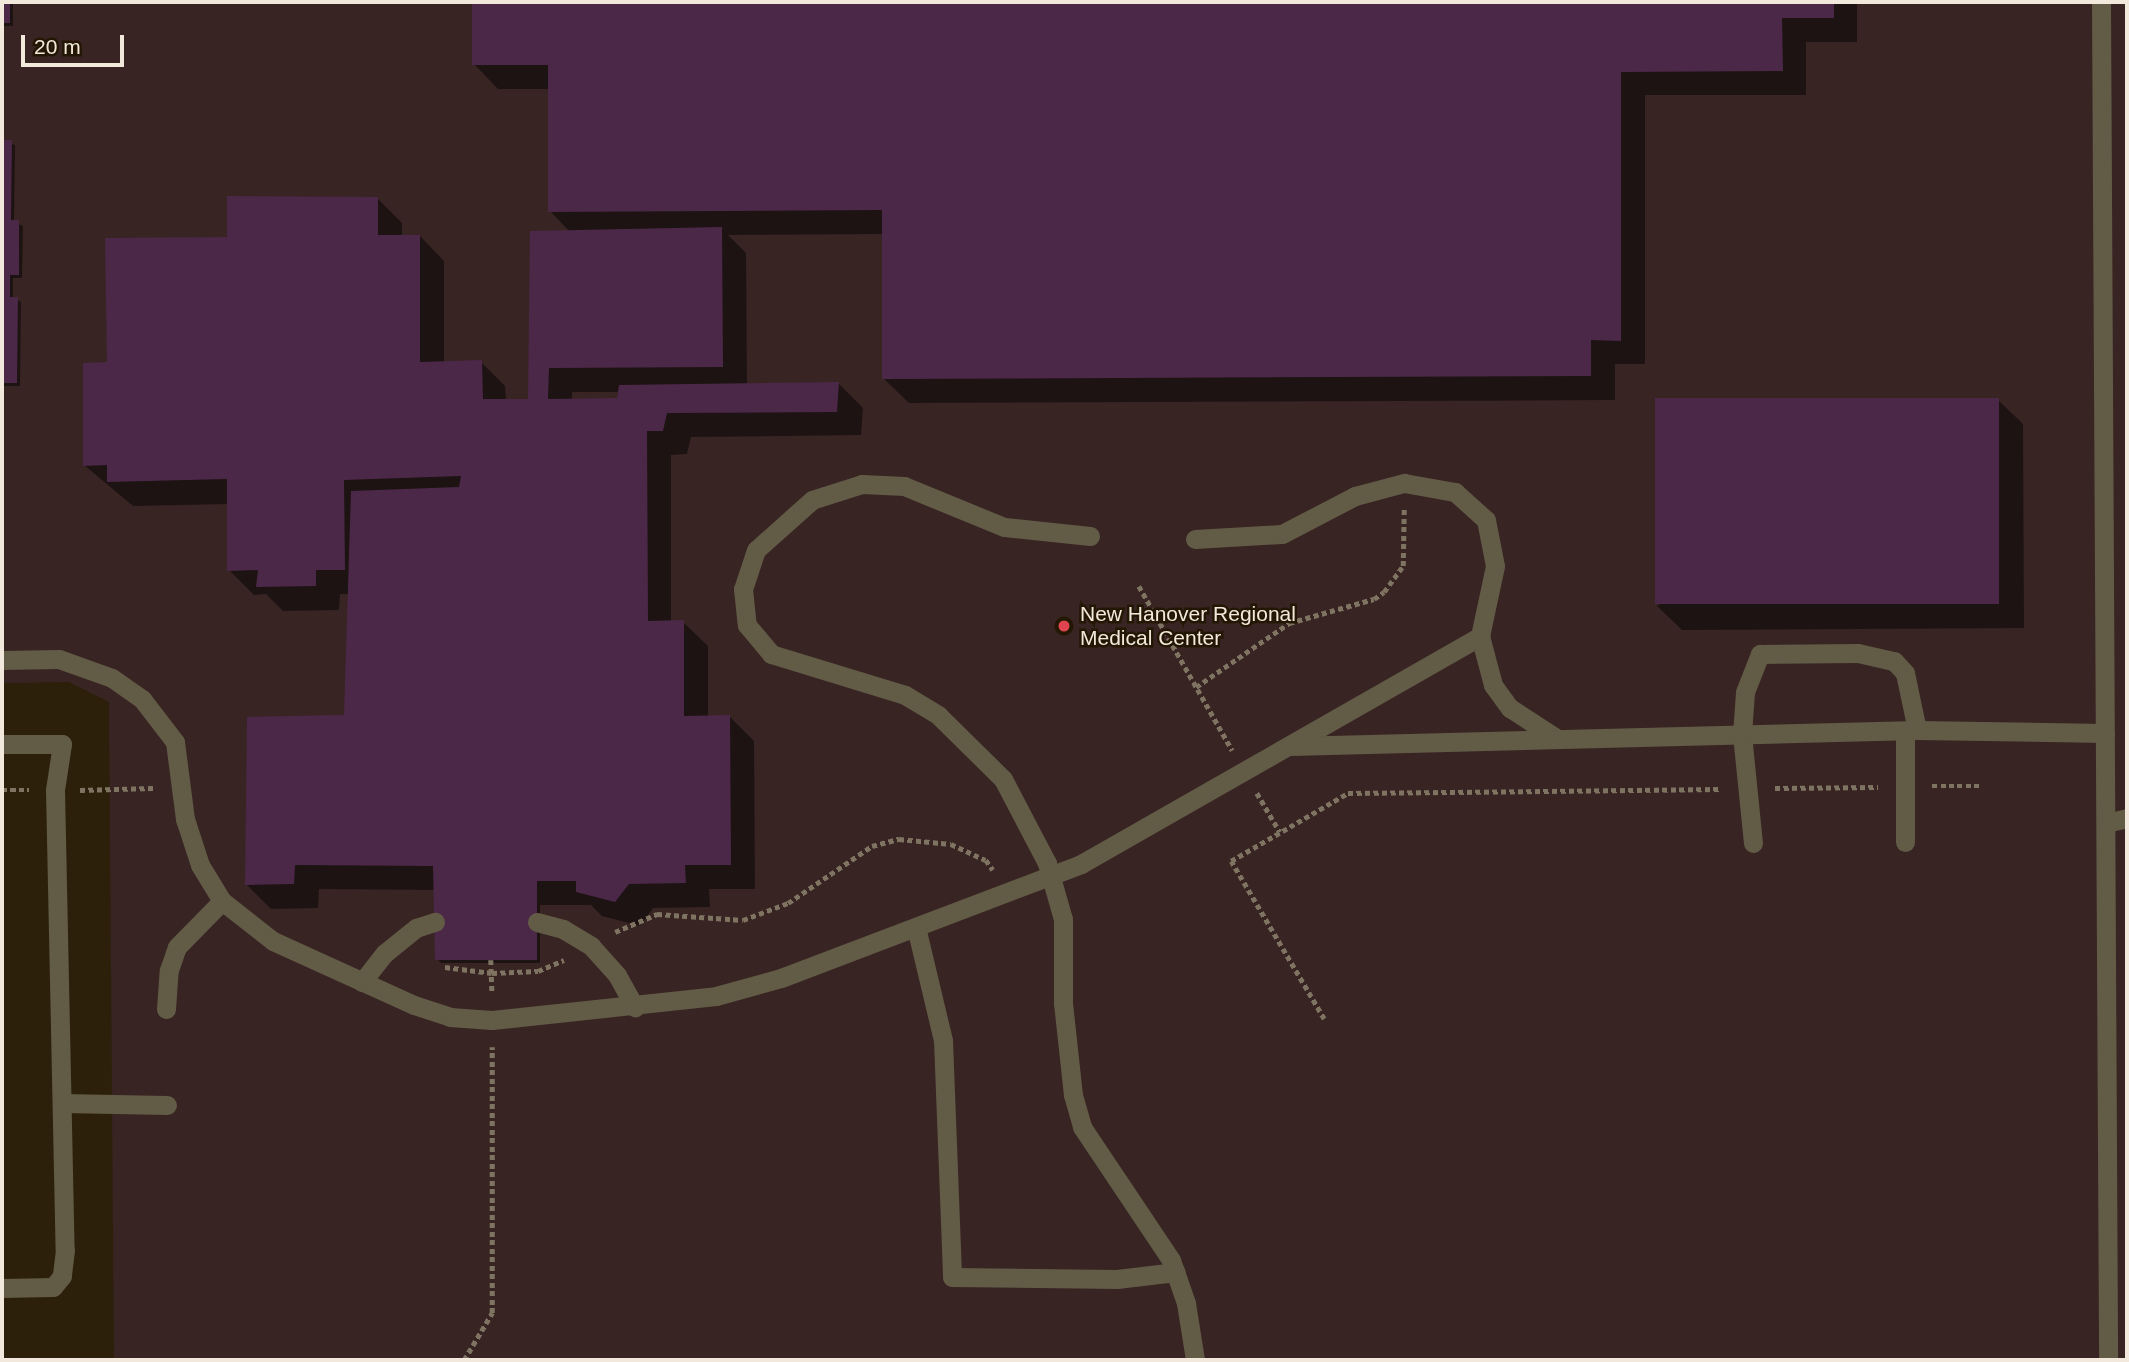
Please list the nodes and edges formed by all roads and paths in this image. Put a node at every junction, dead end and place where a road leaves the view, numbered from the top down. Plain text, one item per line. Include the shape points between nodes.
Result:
1 (2101, 2) edge
2 (1404, 483) junction
3 (1090, 536) dead end
4 (1195, 539) dead end
5 (1139, 586) dead end
6 (1480, 636) junction
7 (2, 660) edge
8 (1196, 687) junction
9 (1911, 731) junction
10 (2105, 733) junction
11 (1742, 734) junction
12 (1556, 738) junction
13 (2, 744) edge
14 (1289, 746) junction
15 (1245, 772) junction
16 (1905, 786) junction
17 (1981, 786) dead end
18 (1748, 789) junction
19 (2127, 818) edge
20 (2106, 822) junction
21 (1280, 832) junction
22 (1905, 842) dead end
23 (1753, 843) dead end
24 (1050, 873) junction
25 (1002, 892) junction
26 (222, 901) junction
27 (435, 922) dead end
28 (537, 922) dead end
29 (916, 927) junction
30 (591, 946) junction
31 (491, 960) dead end
32 (445, 967) dead end
33 (492, 973) junction
34 (362, 982) junction
35 (635, 1007) junction
36 (166, 1009) dead end
37 (1324, 1019) dead end
38 (492, 1020) junction
39 (62, 1103) junction
40 (167, 1105) dead end
41 (1176, 1272) junction
42 (2, 1288) edge
43 (464, 1360) edge
44 (1195, 1360) edge
45 (2108, 1360) edge

1 - 10 lane
2 - 4 lane via 1355,496 1282,534
2 - 6 lane via 1455,492 1486,520 1495,566
2 - 8 path via 1405,549 1396,581 1374,599 1289,623
3 - 24 lane via 1004,527 904,486 862,484 812,500 756,550 743,589 747,625 771,654 905,695 939,715 1003,779
5 - 8 path
6 - 12 lane via 1493,685 1510,708
6 - 14 lane
7 - 26 lane via 59,659 112,678 142,699 175,742 186,819 200,865
8 - 15 path
9 - 10 lane
9 - 11 lane
9 - 11 lane via 1905,673 1894,661 1882,655 1776,652 1760,654 1753,665 1745,692
9 - 16 lane
10 - 20 lane
11 - 12 lane
11 - 18 lane
12 - 14 lane
13 - 39 lane via 62,744 55,790
14 - 15 lane
15 - 21 path
15 - 24 lane via 1111,850
16 - 17 path
16 - 18 path
16 - 22 lane
18 - 21 path via 1348,793
18 - 23 lane
19 - 20 lane
20 - 45 lane
21 - 37 path via 1231,860
24 - 25 lane
24 - 41 lane via 1063,919 1063,1003 1073,1095 1082,1127
25 - 29 lane
25 - 30 path via 993,870 973,852 927,839 899,839 872,846 788,904 743,920 657,914 634,920
26 - 34 lane via 273,941
26 - 36 lane via 177,947 169,970
27 - 34 lane via 416,928 385,953
28 - 30 lane via 563,929
29 - 35 lane via 782,978 716,996
29 - 41 lane via 943,1040 952,1277 1117,1279
30 - 33 path via 538,971
30 - 35 lane via 617,975
31 - 33 path
32 - 33 path
33 - 38 path
34 - 38 lane via 450,1017
35 - 38 lane
38 - 43 path via 492,1313
39 - 40 lane
39 - 42 lane via 62,1276 53,1287
41 - 44 lane

